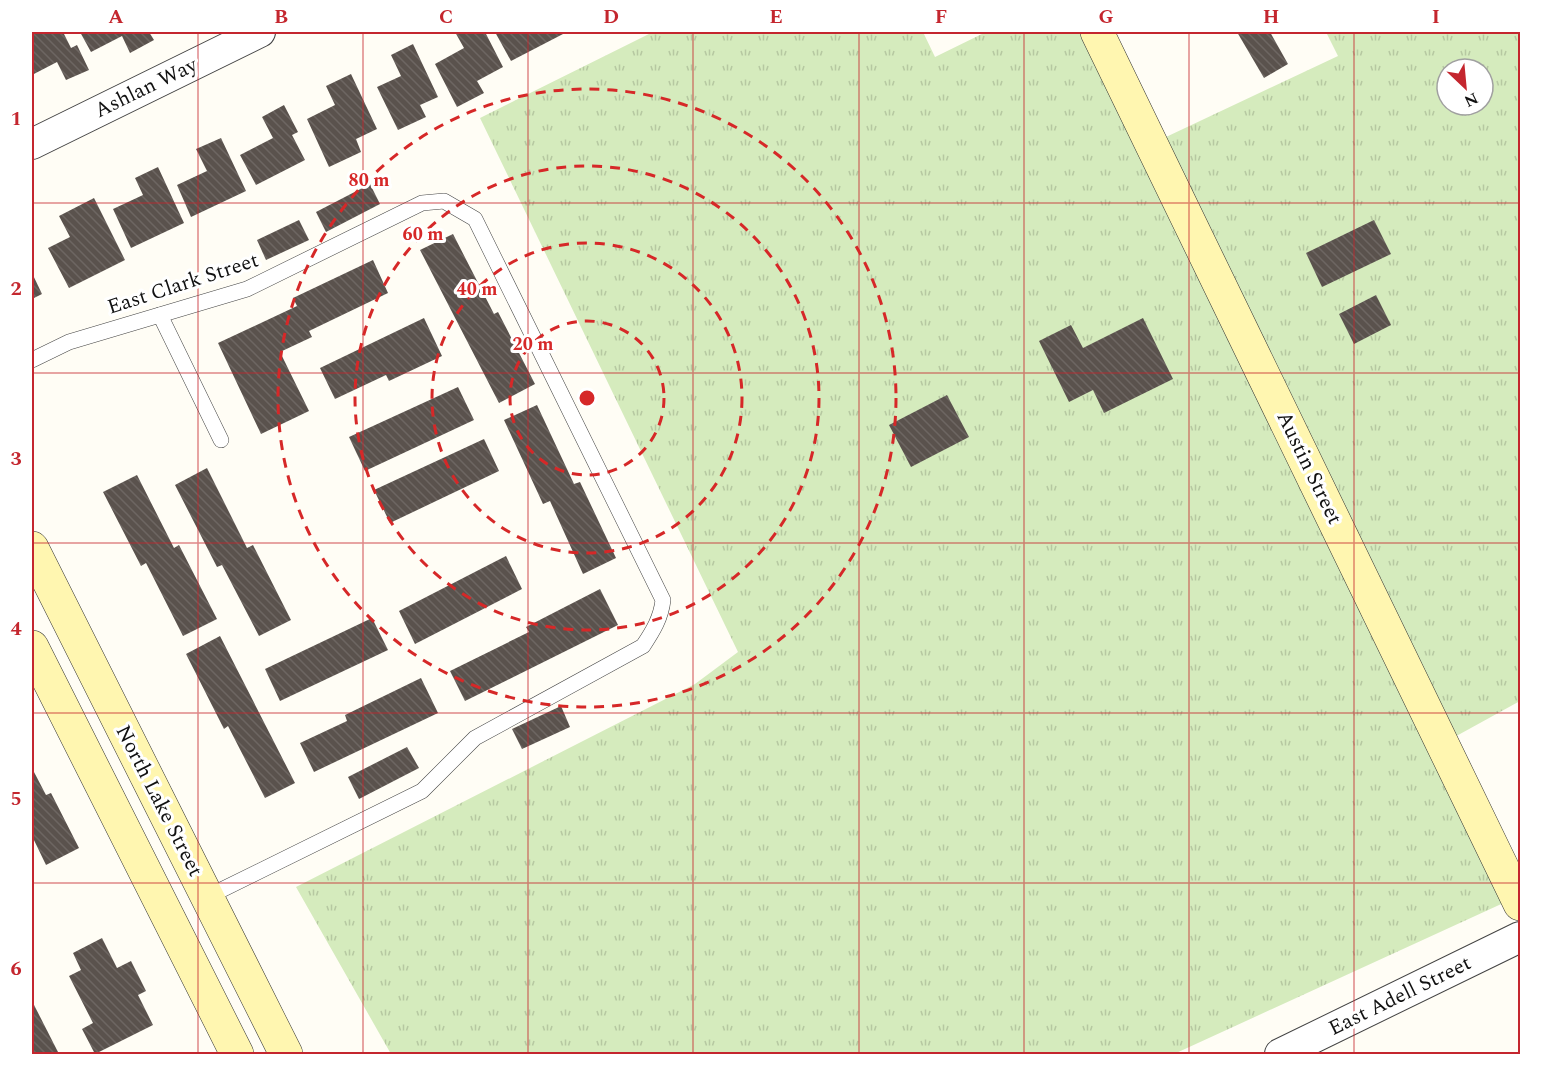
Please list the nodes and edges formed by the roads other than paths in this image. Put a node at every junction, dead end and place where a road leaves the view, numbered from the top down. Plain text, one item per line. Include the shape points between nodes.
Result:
1 (260, 32) edge
2 (1097, 32) edge
3 (32, 144) edge
4 (160, 315) junction
5 (32, 360) edge
6 (221, 440) dead end
7 (32, 548) edge
8 (32, 647) edge
9 (207, 897) junction
10 (1521, 903) edge
11 (1521, 937) edge
12 (281, 1044) edge
13 (236, 1054) edge
14 (1281, 1054) edge

1 - 3 street, Ashlan Way
2 - 10 street, Austin Street
4 - 5 lane, East Clark Street via 69,342
4 - 6 lane
4 - 9 lane, East Clark Street via 248,289 422,203 444,201 475,219 663,600 662,613 643,646 475,738 422,791
7 - 9 street, North Lake Street
8 - 13 street
9 - 12 street, North Lake Street
11 - 14 street, East Adell Street
12 - 13 street

